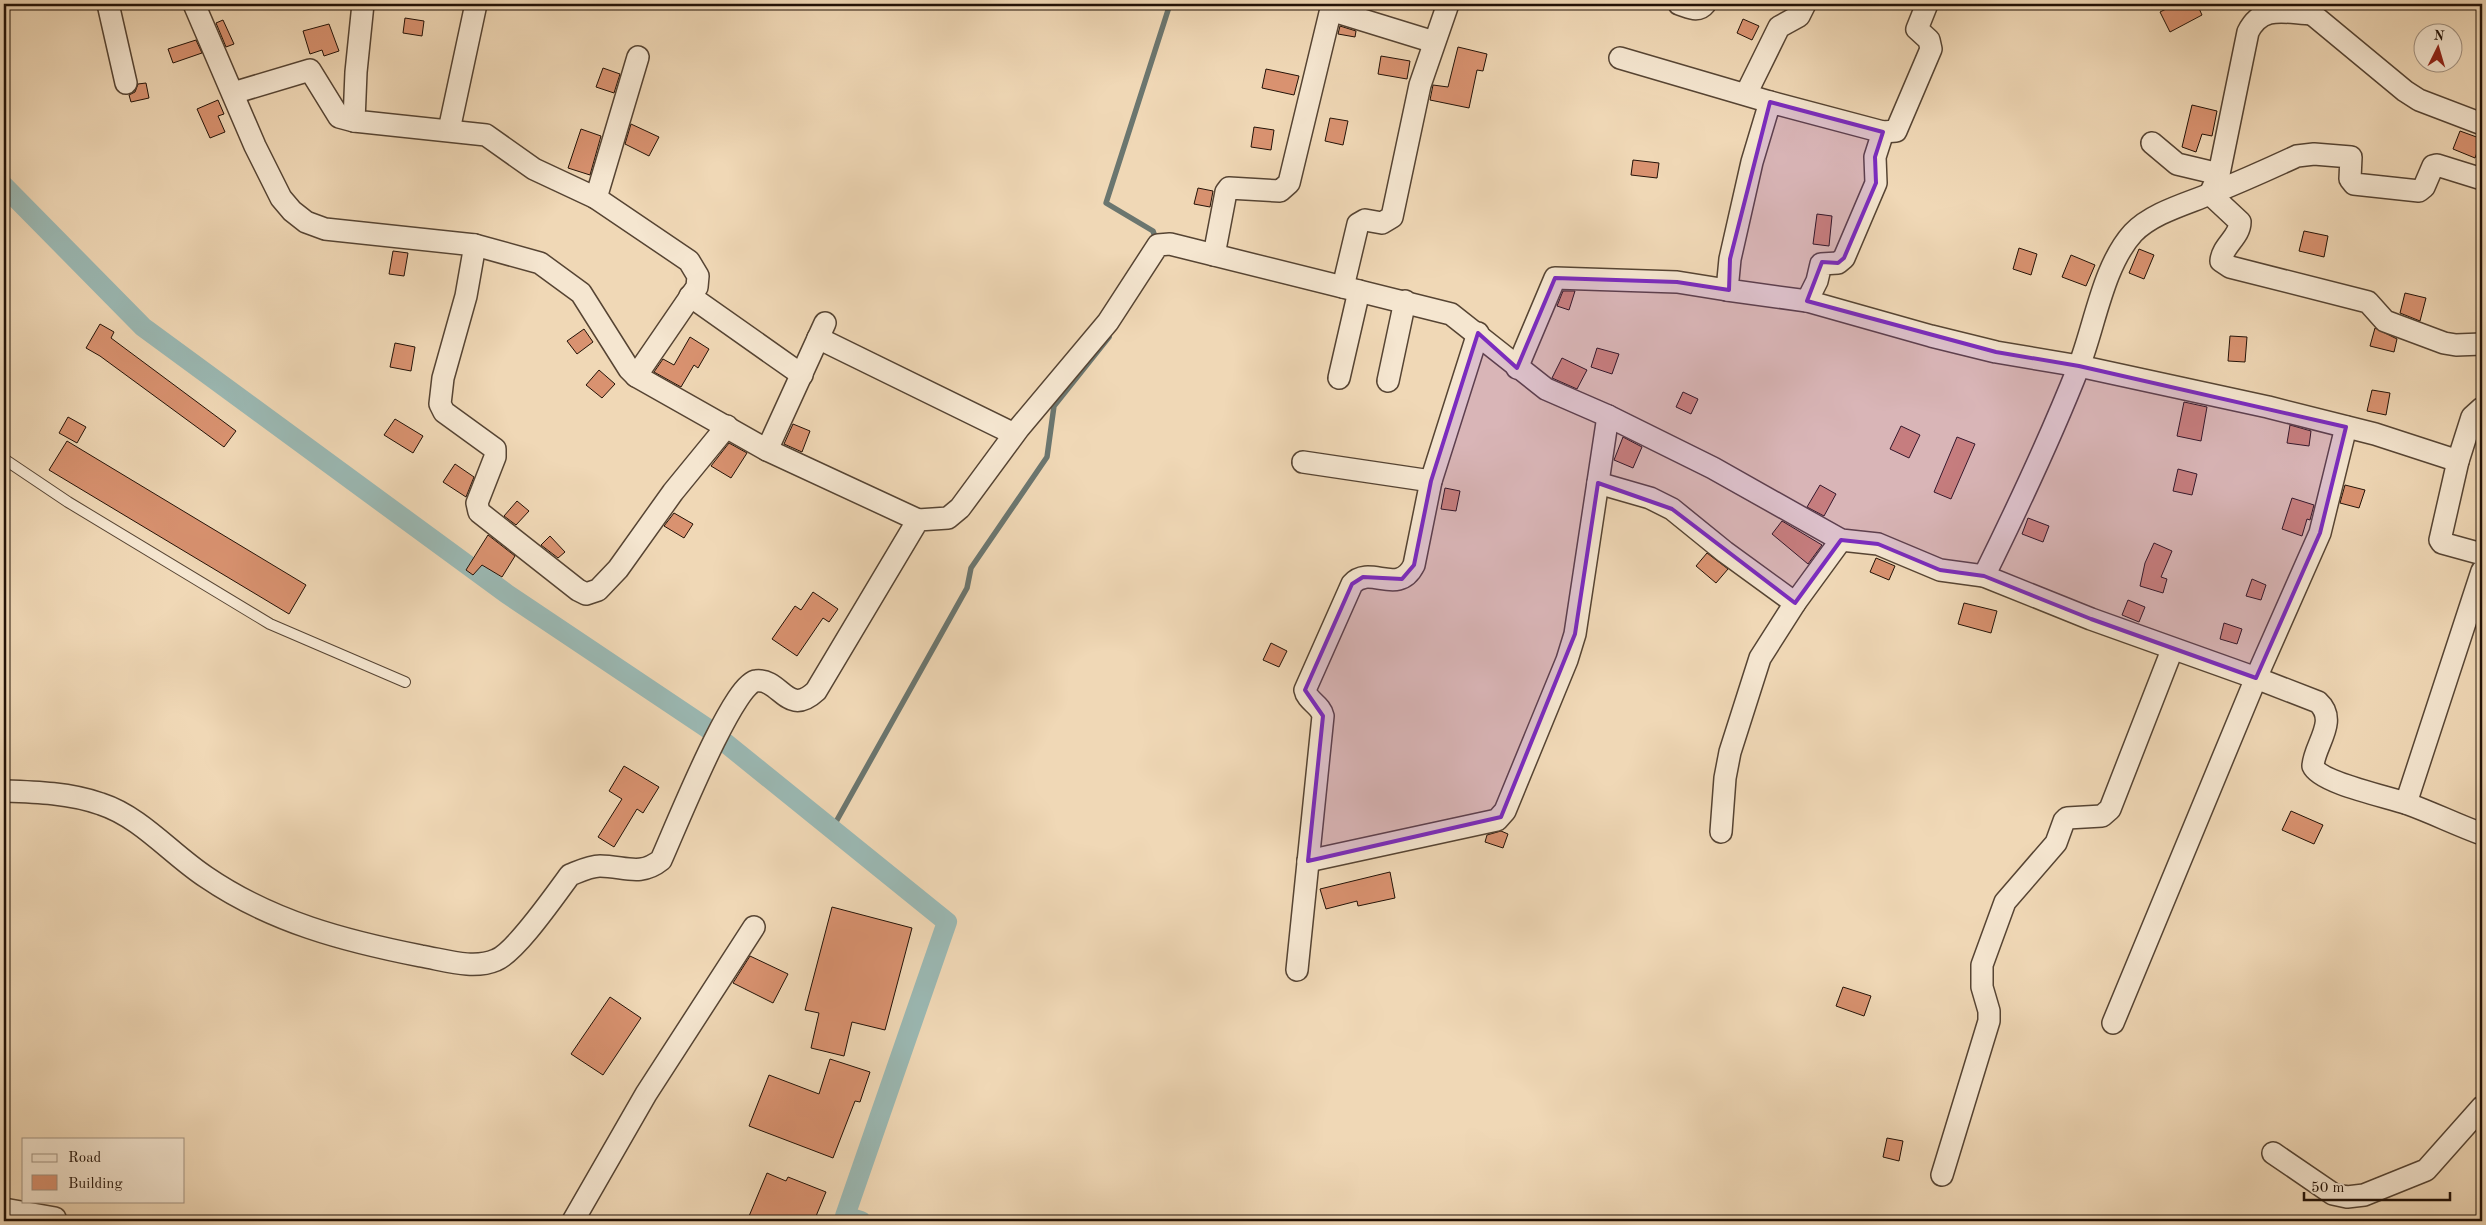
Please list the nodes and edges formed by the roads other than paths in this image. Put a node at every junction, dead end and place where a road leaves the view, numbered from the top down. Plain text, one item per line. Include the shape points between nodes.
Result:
1 (108, 4) edge
2 (195, 4) edge
3 (363, 4) edge
4 (476, 4) edge
5 (1448, 4) edge
6 (1679, 4) edge
7 (1706, 4) edge
8 (1805, 4) edge
9 (1927, 4) edge
10 (1332, 9) edge
11 (2312, 9) edge
12 (1434, 42) junction
13 (638, 57) dead end
14 (1620, 58) dead end
15 (126, 83) dead end
16 (233, 93) junction
17 (1746, 94) junction
18 (1770, 102) junction
19 (354, 121) junction
20 (2482, 124) edge
21 (449, 130) junction
22 (1883, 132) junction
23 (2152, 143) dead end
24 (2219, 174) junction
25 (2482, 179) edge
26 (2210, 194) junction
27 (596, 198) junction
28 (475, 245) junction
29 (1214, 255) junction
30 (1351, 289) junction
31 (1727, 290) junction
32 (690, 296) junction
33 (1405, 301) junction
34 (1807, 301) junction
35 (1478, 334) junction
36 (2482, 344) edge
37 (2079, 366) junction
38 (1517, 368) junction
39 (802, 375) junction
40 (636, 376) junction
41 (1339, 378) dead end
42 (1388, 381) dead end
43 (2482, 408) edge
44 (1608, 416) junction
45 (726, 426) junction
46 (2346, 427) junction
47 (1014, 434) junction
48 (768, 450) junction
49 (4, 459) edge
50 (2458, 460) junction
51 (1303, 462) dead end
52 (1431, 481) junction
53 (1598, 483) junction
54 (918, 520) junction
55 (1841, 540) junction
56 (2482, 554) edge
57 (2482, 571) edge
58 (1984, 576) junction
59 (1795, 603) junction
60 (2172, 650) junction
61 (2256, 678) junction
62 (405, 682) dead end
63 (4, 791) edge
64 (2406, 804) junction
65 (1721, 832) dead end
66 (2482, 833) edge
67 (1308, 861) junction
68 (754, 927) dead end
69 (1297, 970) dead end
70 (2113, 1023) dead end
71 (2482, 1107) edge
72 (2273, 1153) dead end
73 (1942, 1175) dead end
74 (4, 1209) edge
75 (55, 1218) dead end
76 (573, 1221) edge

1 - 15 street
2 - 16 street
3 - 19 street
4 - 21 street
5 - 12 street
6 - 7 street via 1696,9
8 - 17 street via 1799,16 1779,27
9 - 22 street via 1917,29 1929,40 1931,49 1898,128
10 - 12 street
10 - 29 street via 1289,183 1280,191 1229,188
11 - 20 street via 2405,91 2419,100
11 - 24 street via 2268,12 2253,22 2248,32
12 - 30 street via 1420,85 1392,217 1382,223 1364,220 1358,224
13 - 27 street
14 - 17 street
16 - 19 street via 310,70 339,117
16 - 28 street via 281,198 306,222 345,232
17 - 18 street
18 - 22 street
18 - 31 street via 1752,162 1730,259
19 - 21 street
21 - 27 street via 486,135 534,169
22 - 34 street via 1875,157 1876,182 1844,258 1838,263 1821,264
23 - 24 street via 2177,164
24 - 26 street
25 - 26 street via 2437,165 2433,166 2419,191 2354,184 2350,179 2351,157 2306,154
26 - 36 street via 2240,222 2240,228 2223,251 2223,264 2368,302 2385,321 2444,342
26 - 37 street via 2175,208 2133,233 2110,274
27 - 32 street via 689,260 699,281
28 - 40 street via 540,263 567,281 581,293 628,369
28 - 45 street via 466,296 443,378 440,404 444,412 495,449 495,457 477,502 479,512 578,590 586,594 598,590 618,569 673,492
29 - 30 street
29 - 47 street via 1181,245 1158,245 1108,322
30 - 33 street
30 - 41 street
31 - 34 street
31 - 38 street via 1677,282 1555,278
32 - 39 street
32 - 40 street
33 - 35 street via 1451,314
33 - 42 street
34 - 37 street via 1959,343
35 - 38 street
35 - 52 street
37 - 46 street
37 - 58 street
38 - 44 street via 1546,389
39 - 47 street via 822,331
39 - 48 street
40 - 45 street
43 - 50 street via 2472,417
44 - 53 street
44 - 55 street via 1713,468
45 - 48 street
46 - 50 street
46 - 61 street via 2320,533
47 - 54 street via 960,508 948,518
48 - 54 street
49 - 62 lane via 68,502 270,624
50 - 56 street via 2440,540
51 - 52 street
52 - 67 street via 1414,565 1409,574 1394,581 1363,577 1352,584 1305,690 1306,696 1323,716
53 - 59 street via 1650,498 1672,509
53 - 67 street via 1572,643 1501,817
54 - 63 street via 816,691 806,700 798,701 756,681 741,693 712,745 661,860 651,868 640,870 599,866 570,875 510,951 496,960 464,964 354,942 307,928 206,877 134,821 102,804 67,796
55 - 58 street via 1878,544 1940,570
55 - 59 street
57 - 64 street
58 - 60 street
59 - 65 street via 1760,658 1749,689 1728,761
60 - 61 street
60 - 73 street via 2110,809 2102,816 2072,816 2064,821 2056,843 2011,893 2000,911 1982,965 1982,987 1989,1021
61 - 64 street via 2324,707 2328,722 2313,766 2319,774 2357,790
61 - 70 street
64 - 66 street
67 - 69 street
68 - 76 street via 646,1094
71 - 72 street via 2426,1170 2364,1195 2347,1197 2333,1194
74 - 75 street

